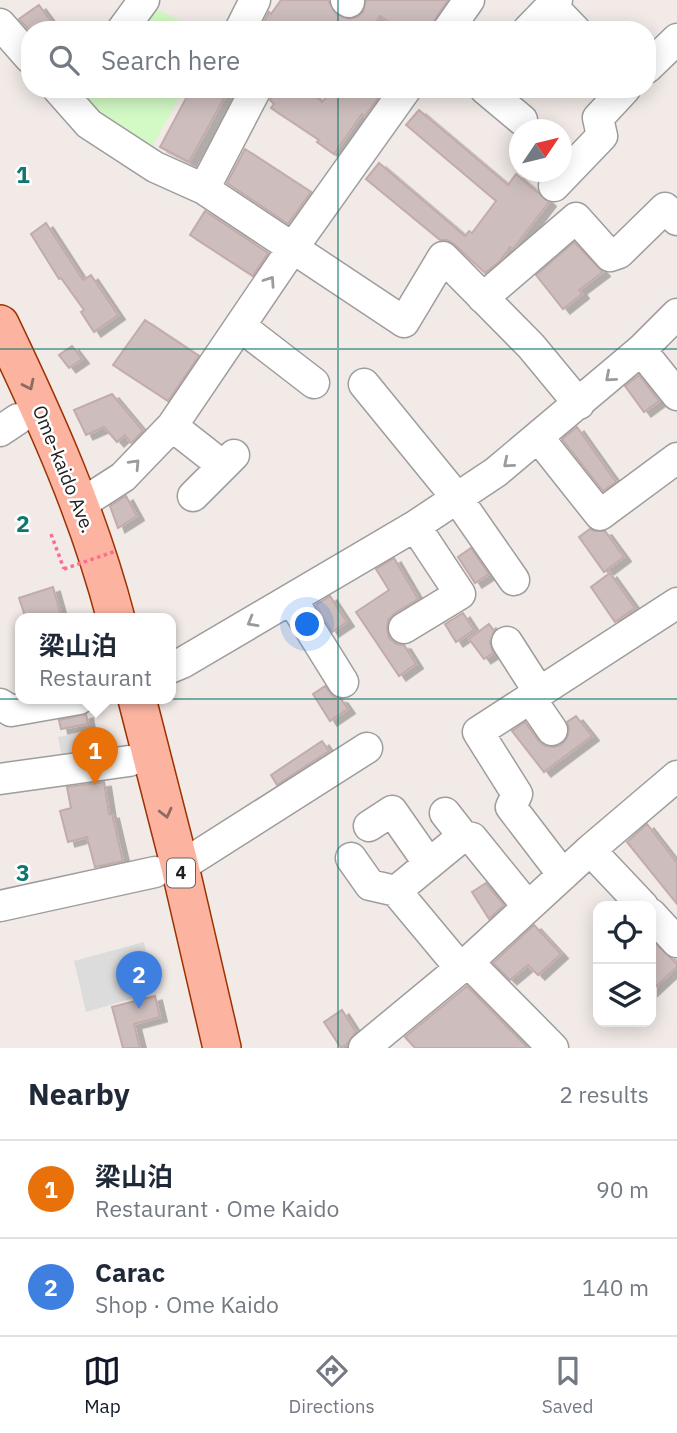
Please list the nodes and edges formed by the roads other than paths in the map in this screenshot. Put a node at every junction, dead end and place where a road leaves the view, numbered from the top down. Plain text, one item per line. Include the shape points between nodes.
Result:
1 (144, 0) edge
2 (254, 0) edge
3 (469, 0) edge
4 (554, 3) edge
5 (129, 21) edge
6 (244, 21) edge
7 (454, 21) edge
8 (537, 21) edge
9 (568, 21) edge
10 (0, 24) edge
11 (677, 39) edge
12 (21, 48) edge
13 (656, 59) edge
14 (71, 98) edge
15 (251, 98) edge
16 (400, 98) edge
17 (496, 98) edge
18 (617, 98) edge
19 (521, 119) edge
20 (554, 186) dead end
21 (204, 189) junction
22 (677, 220) edge
23 (292, 249) junction
24 (483, 298) junction
25 (677, 314) edge
26 (0, 324) edge
27 (240, 326) junction
28 (641, 350) junction
29 (0, 381) edge
30 (314, 383) dead end
31 (364, 384) dead end
32 (677, 395) edge
33 (579, 404) junction
34 (9, 425) edge
35 (172, 426) junction
36 (538, 437) junction
37 (677, 458) edge
38 (192, 496) dead end
39 (457, 498) junction
40 (81, 505) junction
41 (415, 526) junction
42 (514, 580) dead end
43 (292, 600) junction
44 (677, 603) edge
45 (92, 613) edge
46 (114, 613) edge
47 (404, 628) dead end
48 (507, 642) dead end
49 (176, 666) edge
50 (343, 682) dead end
51 (535, 695) junction
52 (0, 704) edge
53 (51, 704) edge
54 (115, 704) edge
55 (138, 704) edge
56 (552, 730) dead end
57 (367, 748) dead end
58 (129, 761) junction
59 (677, 776) edge
60 (0, 779) edge
61 (369, 826) dead end
62 (590, 850) junction
63 (351, 858) dead end
64 (429, 864) junction
65 (167, 869) junction
66 (563, 875) junction
67 (396, 891) junction
68 (638, 901) edge
69 (0, 906) edge
70 (528, 907) junction
71 (656, 919) edge
72 (677, 942) edge
73 (464, 966) junction
74 (384, 1042) edge
75 (539, 1043) edge
76 (198, 1048) edge
77 (222, 1048) edge

1 - 5 street
2 - 6 street
3 - 7 street
4 - 8 street
4 - 9 street
10 - 12 street
11 - 13 street
14 - 21 street via 89,124 155,167
15 - 21 street
16 - 23 street
17 - 19 street
18 - 20 street via 598,118 602,136
21 - 23 street
22 - 24 street via 665,208 619,253 610,256 576,218
23 - 24 street via 404,322 443,257
27 -> 23 street
24 - 33 street
25 - 28 street
26 -> 40 main road, Ome-kaido Ave.
27 - 30 street
27 - 35 street
28 - 32 street
28 -> 33 street
29 - 34 main road
31 - 39 street
33 - 36 street
34 - 45 main road via 43,471
35 - 38 street via 228,460
40 -> 35 street via 123,477
36 - 37 street via 600,515
36 -> 39 street
39 - 41 street
39 - 42 street
40 - 46 main road, Ome-kaido Ave.
41 - 43 street
41 - 47 street via 460,594
43 -> 49 street
43 - 50 street
44 - 51 street
48 - 51 street
51 - 56 street
51 - 66 street via 478,732 517,794 511,807
52 - 53 street via 11,711
54 - 58 main road, 4
55 -> 65 main road, 4
57 - 65 street
58 - 60 street
58 - 65 main road, 4
59 - 62 street
61 - 64 street via 392,811
62 - 66 street
62 - 68 street
63 - 67 street via 370,885
64 - 67 street
64 - 70 street via 454,825 472,838
65 - 69 street
65 - 76 main road, 4
65 - 77 main road, 4
66 - 70 street
67 - 73 street
70 - 73 street
71 - 72 street
73 - 74 street
73 - 75 street

